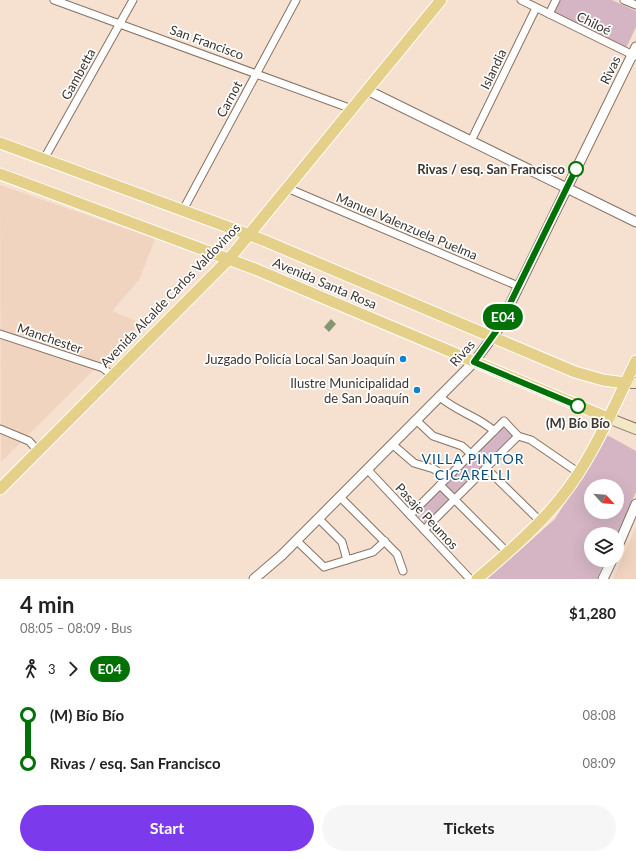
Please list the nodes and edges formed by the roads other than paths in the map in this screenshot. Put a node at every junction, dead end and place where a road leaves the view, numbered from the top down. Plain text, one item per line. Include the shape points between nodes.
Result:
1 (54, 0) edge
2 (133, 0) edge
3 (296, 0) edge
4 (442, 0) edge
5 (521, 0) edge
6 (556, 0) edge
7 (624, 0) edge
8 (636, 6) edge
9 (536, 8) junction
10 (549, 14) junction
11 (120, 24) junction
12 (635, 53) edge
13 (257, 73) junction
14 (368, 90) junction
15 (352, 109) junction
16 (471, 141) junction
17 (0, 143) edge
18 (44, 159) junction
19 (0, 174) edge
20 (287, 188) junction
21 (566, 188) junction
22 (183, 210) junction
23 (636, 222) edge
24 (249, 235) junction
25 (229, 259) junction
26 (518, 286) junction
27 (0, 334) edge
28 (492, 338) junction
29 (636, 361) edge
30 (474, 362) junction
31 (113, 376) junction
32 (603, 380) junction
33 (630, 383) edge
34 (439, 396) junction
35 (615, 405) junction
36 (608, 418) junction
37 (416, 420) junction
38 (0, 429) edge
39 (636, 429) edge
40 (494, 431) junction
41 (518, 436) junction
42 (392, 444) junction
43 (38, 451) junction
44 (471, 454) junction
45 (486, 468) junction
46 (367, 469) junction
47 (578, 473) junction
48 (447, 478) junction
49 (440, 485) junction
50 (0, 488) edge
51 (340, 496) junction
52 (455, 500) junction
53 (636, 504) edge
54 (410, 515) junction
55 (318, 518) junction
56 (540, 521) junction
57 (424, 530) junction
58 (624, 532) edge
59 (296, 540) junction
60 (385, 541) junction
61 (507, 552) junction
62 (348, 560) junction
63 (609, 567) edge
64 (403, 571) dead end
65 (254, 579) edge
66 (470, 579) edge
67 (477, 579) edge
68 (603, 579) edge

1 - 11 street, San Francisco
2 - 11 street, Gambetta
3 - 13 street, Carnot
4 - 14 main road, Avenida Alcalde Carlos Valdovinos
5 - 9 street, Chiloé
6 - 10 street
7 - 8 street
9 - 10 street, Chiloé
9 - 16 street, Islandia
10 - 12 street, Chiloé
11 - 13 street, San Francisco
11 - 18 street, Gambetta
12 - 21 street, Rivas
13 - 15 street, San Francisco
13 - 22 street, Carnot
14 - 15 main road, Avenida Alcalde Carlos Valdovinos
14 - 16 street
15 - 20 main road, Avenida Alcalde Carlos Valdovinos
16 - 21 street
17 - 18 main road, Avenida Santa Rosa
18 - 22 main road, Avenida Santa Rosa
19 - 25 main road, Avenida Santa Rosa
20 - 24 main road, Avenida Alcalde Carlos Valdovinos
20 - 26 street, Manuel Valenzuela Puelma
21 - 23 street
21 - 26 street, Rivas
22 - 24 main road, Avenida Santa Rosa
24 - 25 main road, Avenida Alcalde Carlos Valdovinos
24 - 28 main road, Avenida Santa Rosa
25 - 30 main road, Avenida Santa Rosa
25 - 31 main road, Avenida Alcalde Carlos Valdovinos
26 - 28 street, Rivas
27 - 31 street, Manchester via 103,368
28 - 30 street, Rivas
28 - 32 main road, Avenida Santa Rosa via 575,372
29 - 33 main road
30 - 34 street, Rivas
30 - 36 main road, Avenida Santa Rosa
31 - 43 main road, Avenida Alcalde Carlos Valdovinos
32 - 33 main road, Avenida Santa Rosa
32 - 35 main road via 612,390 616,399
33 - 35 main road
34 - 37 street, Rivas
34 - 40 street via 455,409 486,423
35 - 36 main road
36 - 39 main road, Avenida Santa Rosa
36 - 47 main road
37 - 42 street, Rivas
37 - 44 street via 434,436 462,446
38 - 43 street via 29,441
40 - 41 street via 504,421
40 - 44 street
41 - 45 street
41 - 47 street via 531,440
42 - 46 street, Rivas
42 - 48 street via 414,463 434,469
43 - 50 main road, Avenida Alcalde Carlos Valdovinos
44 - 48 street
45 - 52 street
45 - 56 street
46 - 51 street, Rivas
46 - 54 street, Pasaje Peumos
47 - 56 main road
48 - 49 street
49 - 52 street
49 - 54 street
51 - 55 street, Rivas
51 - 60 street
52 - 57 street
52 - 61 street
53 - 58 street
54 - 57 street, Pasaje Peumos
55 - 59 street, Rivas
55 - 62 street via 342,542
56 - 61 main road
57 - 66 street, Pasaje Peumos
59 - 62 street via 324,567
59 - 65 street, Rivas
60 - 62 street via 373,552
60 - 64 street via 397,554
61 - 67 main road
63 - 68 street

